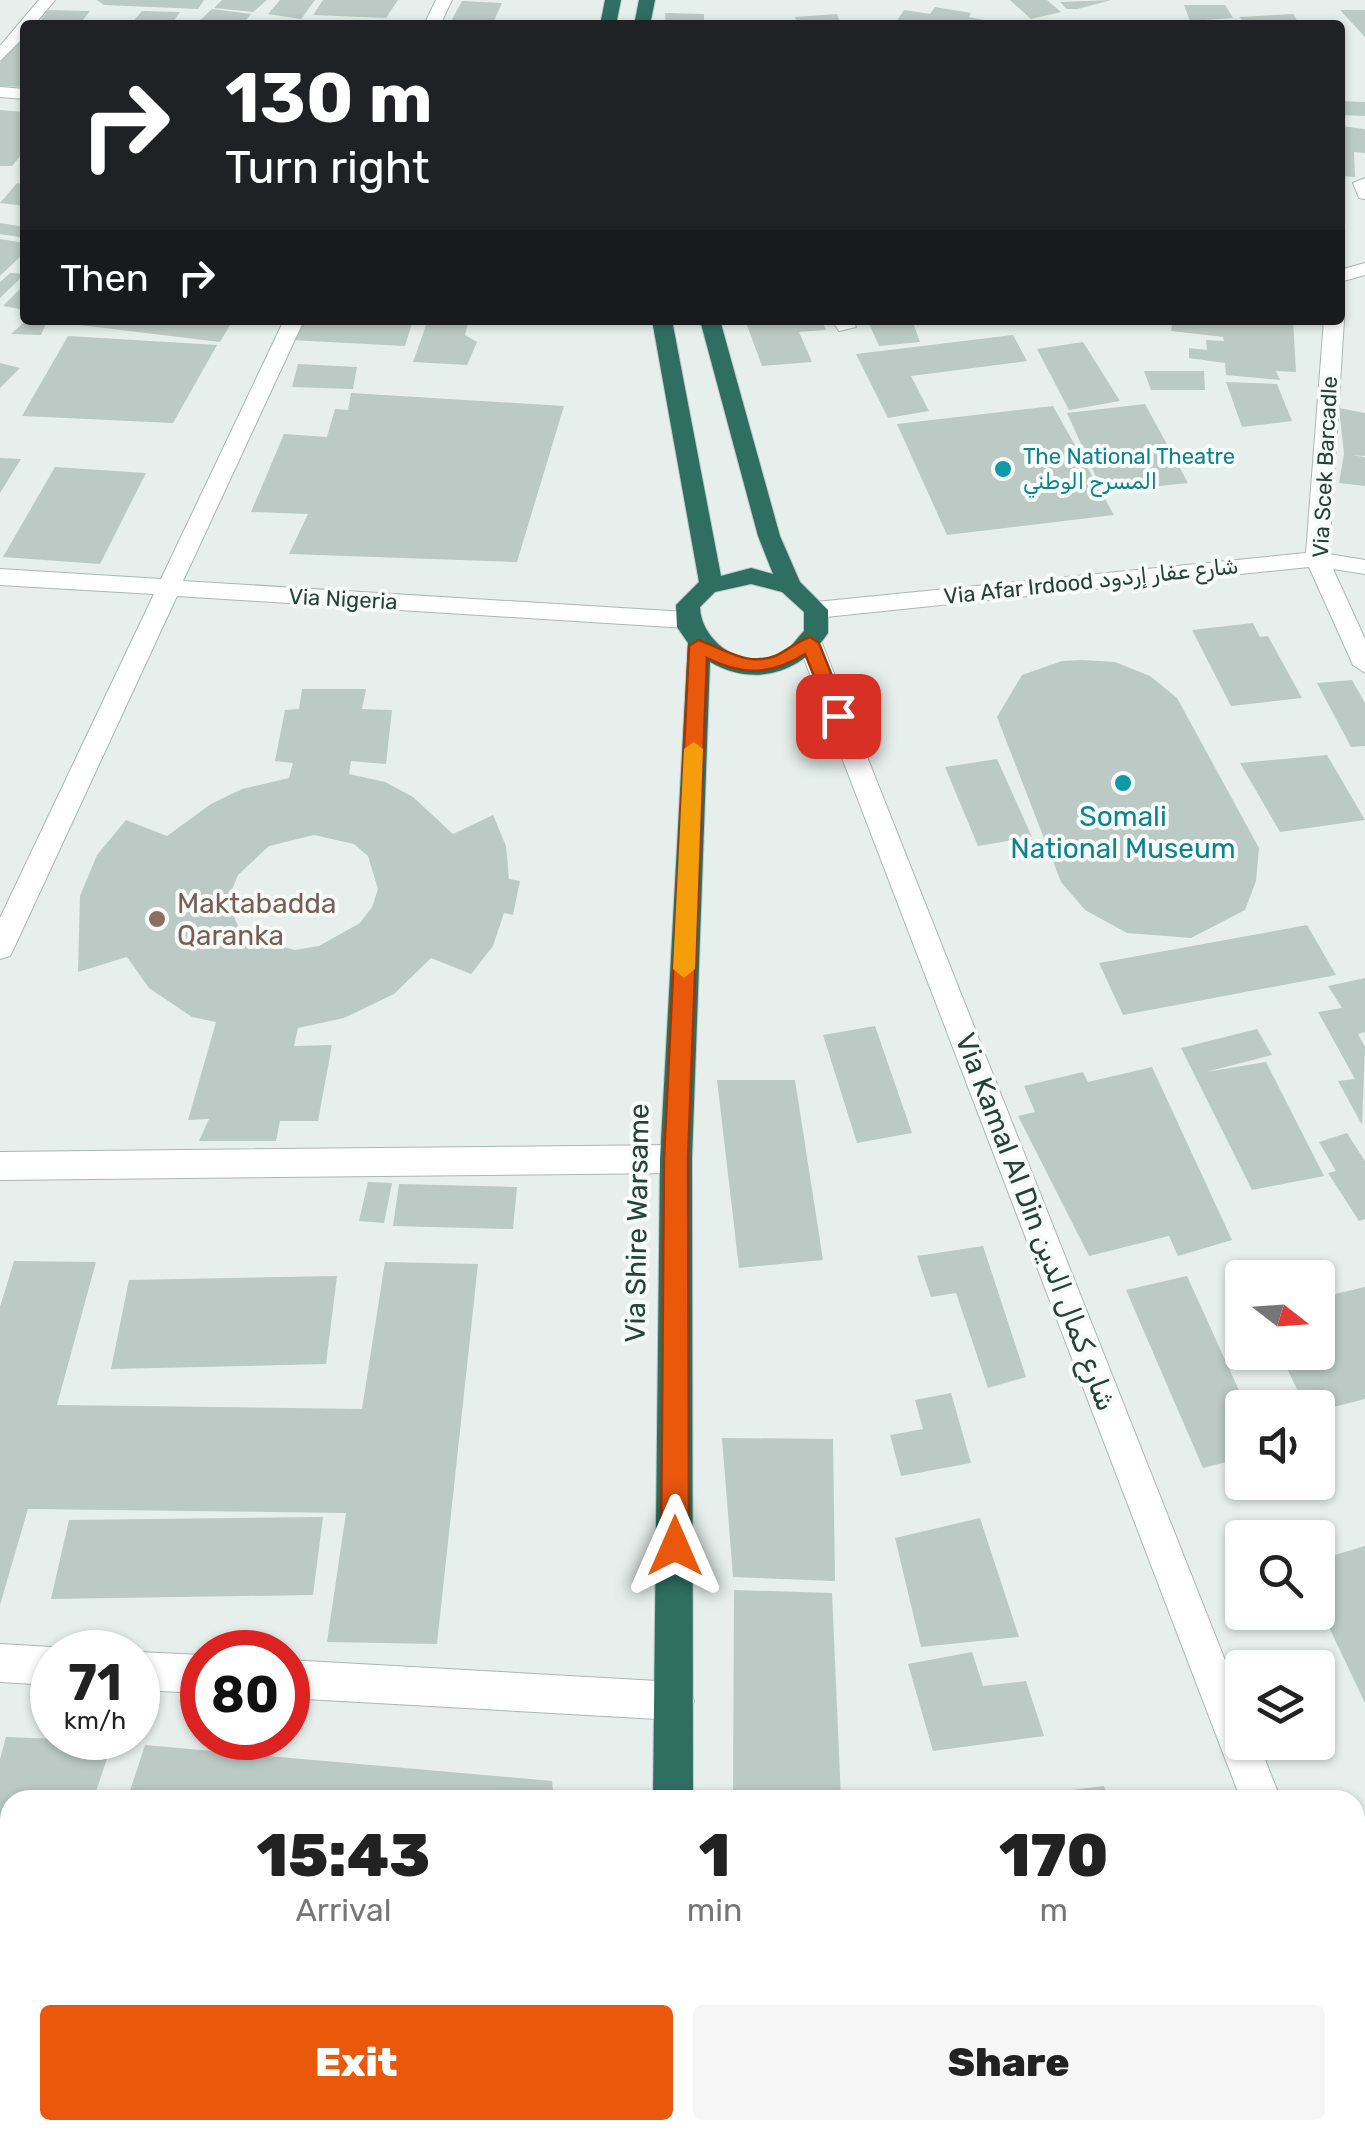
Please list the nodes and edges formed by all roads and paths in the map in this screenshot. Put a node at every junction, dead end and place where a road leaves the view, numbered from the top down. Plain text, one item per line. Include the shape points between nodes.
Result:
1 (47, 0) edge
2 (29, 20) edge
3 (20, 31) edge
4 (0, 56) edge
5 (292, 325) edge
6 (663, 325) edge
7 (711, 325) edge
8 (1334, 325) edge
9 (1316, 559) junction
10 (1365, 567) edge
11 (0, 577) edge
12 (711, 585) junction
13 (790, 586) junction
14 (168, 588) junction
15 (816, 610) junction
16 (692, 633) junction
17 (810, 643) junction
18 (1365, 665) edge
19 (0, 948) edge
20 (676, 1159) junction
21 (0, 1166) edge
22 (0, 1663) edge
23 (30, 1665) edge
24 (310, 1680) edge
25 (674, 1701) junction
26 (673, 1790) edge
27 (1257, 1790) edge

1 - 2 street
3 - 4 street
5 - 14 street
6 - 12 highway
7 - 13 highway via 769,536
8 - 9 street, Via Scek Barcadle
9 - 10 street, Via Afar Irdood شارع عفار إردود
9 - 15 street, Via Afar Irdood شارع عفار إردود
9 - 18 street, Via Scek Barcadle
11 - 14 street, Via Nigeria
12 - 13 highway via 751,576
12 - 16 highway via 688,606
13 - 15 highway
14 - 16 street, Via Nigeria
14 - 19 street
15 - 17 highway
16 - 17 highway via 734,664 756,666
16 - 20 highway, Via Shire Warsame
17 - 27 street, Via Kamal Al Din شارع كمال الدين
20 - 21 street
20 - 25 highway, Via Shire Warsame
22 - 23 street
24 - 25 street
25 - 26 highway, Via Shire Warsame

